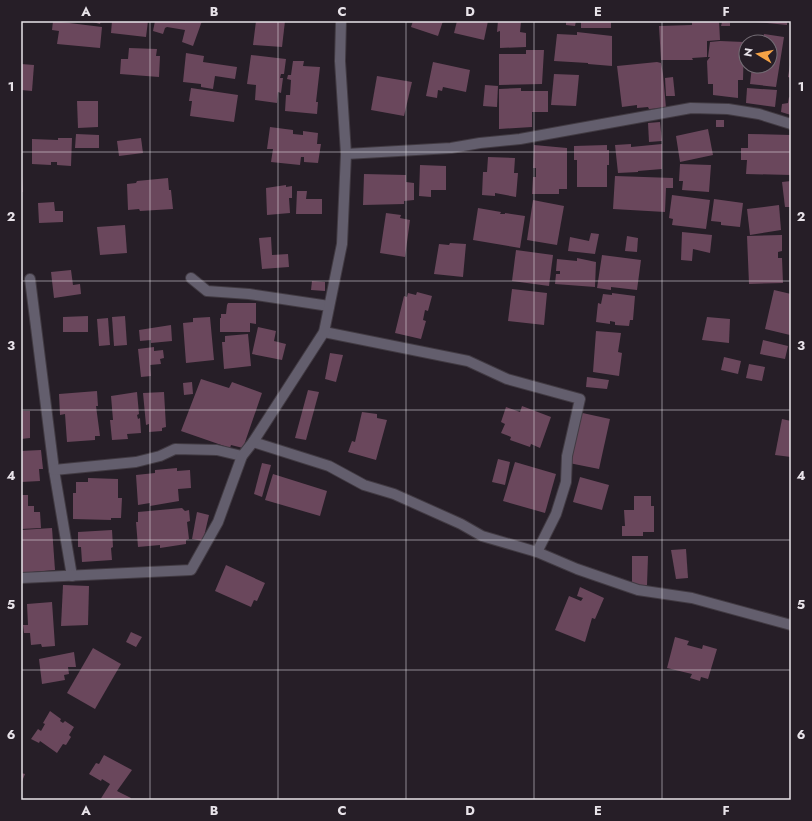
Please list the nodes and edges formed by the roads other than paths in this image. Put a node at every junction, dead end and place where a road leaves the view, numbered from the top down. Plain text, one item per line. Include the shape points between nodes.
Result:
1 (341, 21) edge
2 (791, 124) edge
3 (346, 154) junction
4 (191, 278) dead end
5 (30, 279) dead end
6 (329, 306) junction
7 (324, 332) junction
8 (253, 442) junction
9 (242, 456) junction
10 (54, 470) junction
11 (537, 552) junction
12 (72, 576) junction
13 (21, 578) edge
14 (791, 625) edge

1 - 3 street via 340,61
2 - 3 street via 759,114 691,108 520,139 451,148
3 - 6 street via 342,244
4 - 6 street via 207,292 249,294
5 - 10 street
6 - 7 street
7 - 8 street
7 - 11 street via 468,361 507,379 580,399 567,456 566,482 556,514
8 - 9 street
8 - 11 street via 323,463 364,485 394,494 482,536
9 - 10 street via 217,450 175,449 136,462
9 - 12 street via 218,522 191,570
10 - 12 street
11 - 14 street via 638,590 692,598
12 - 13 street

